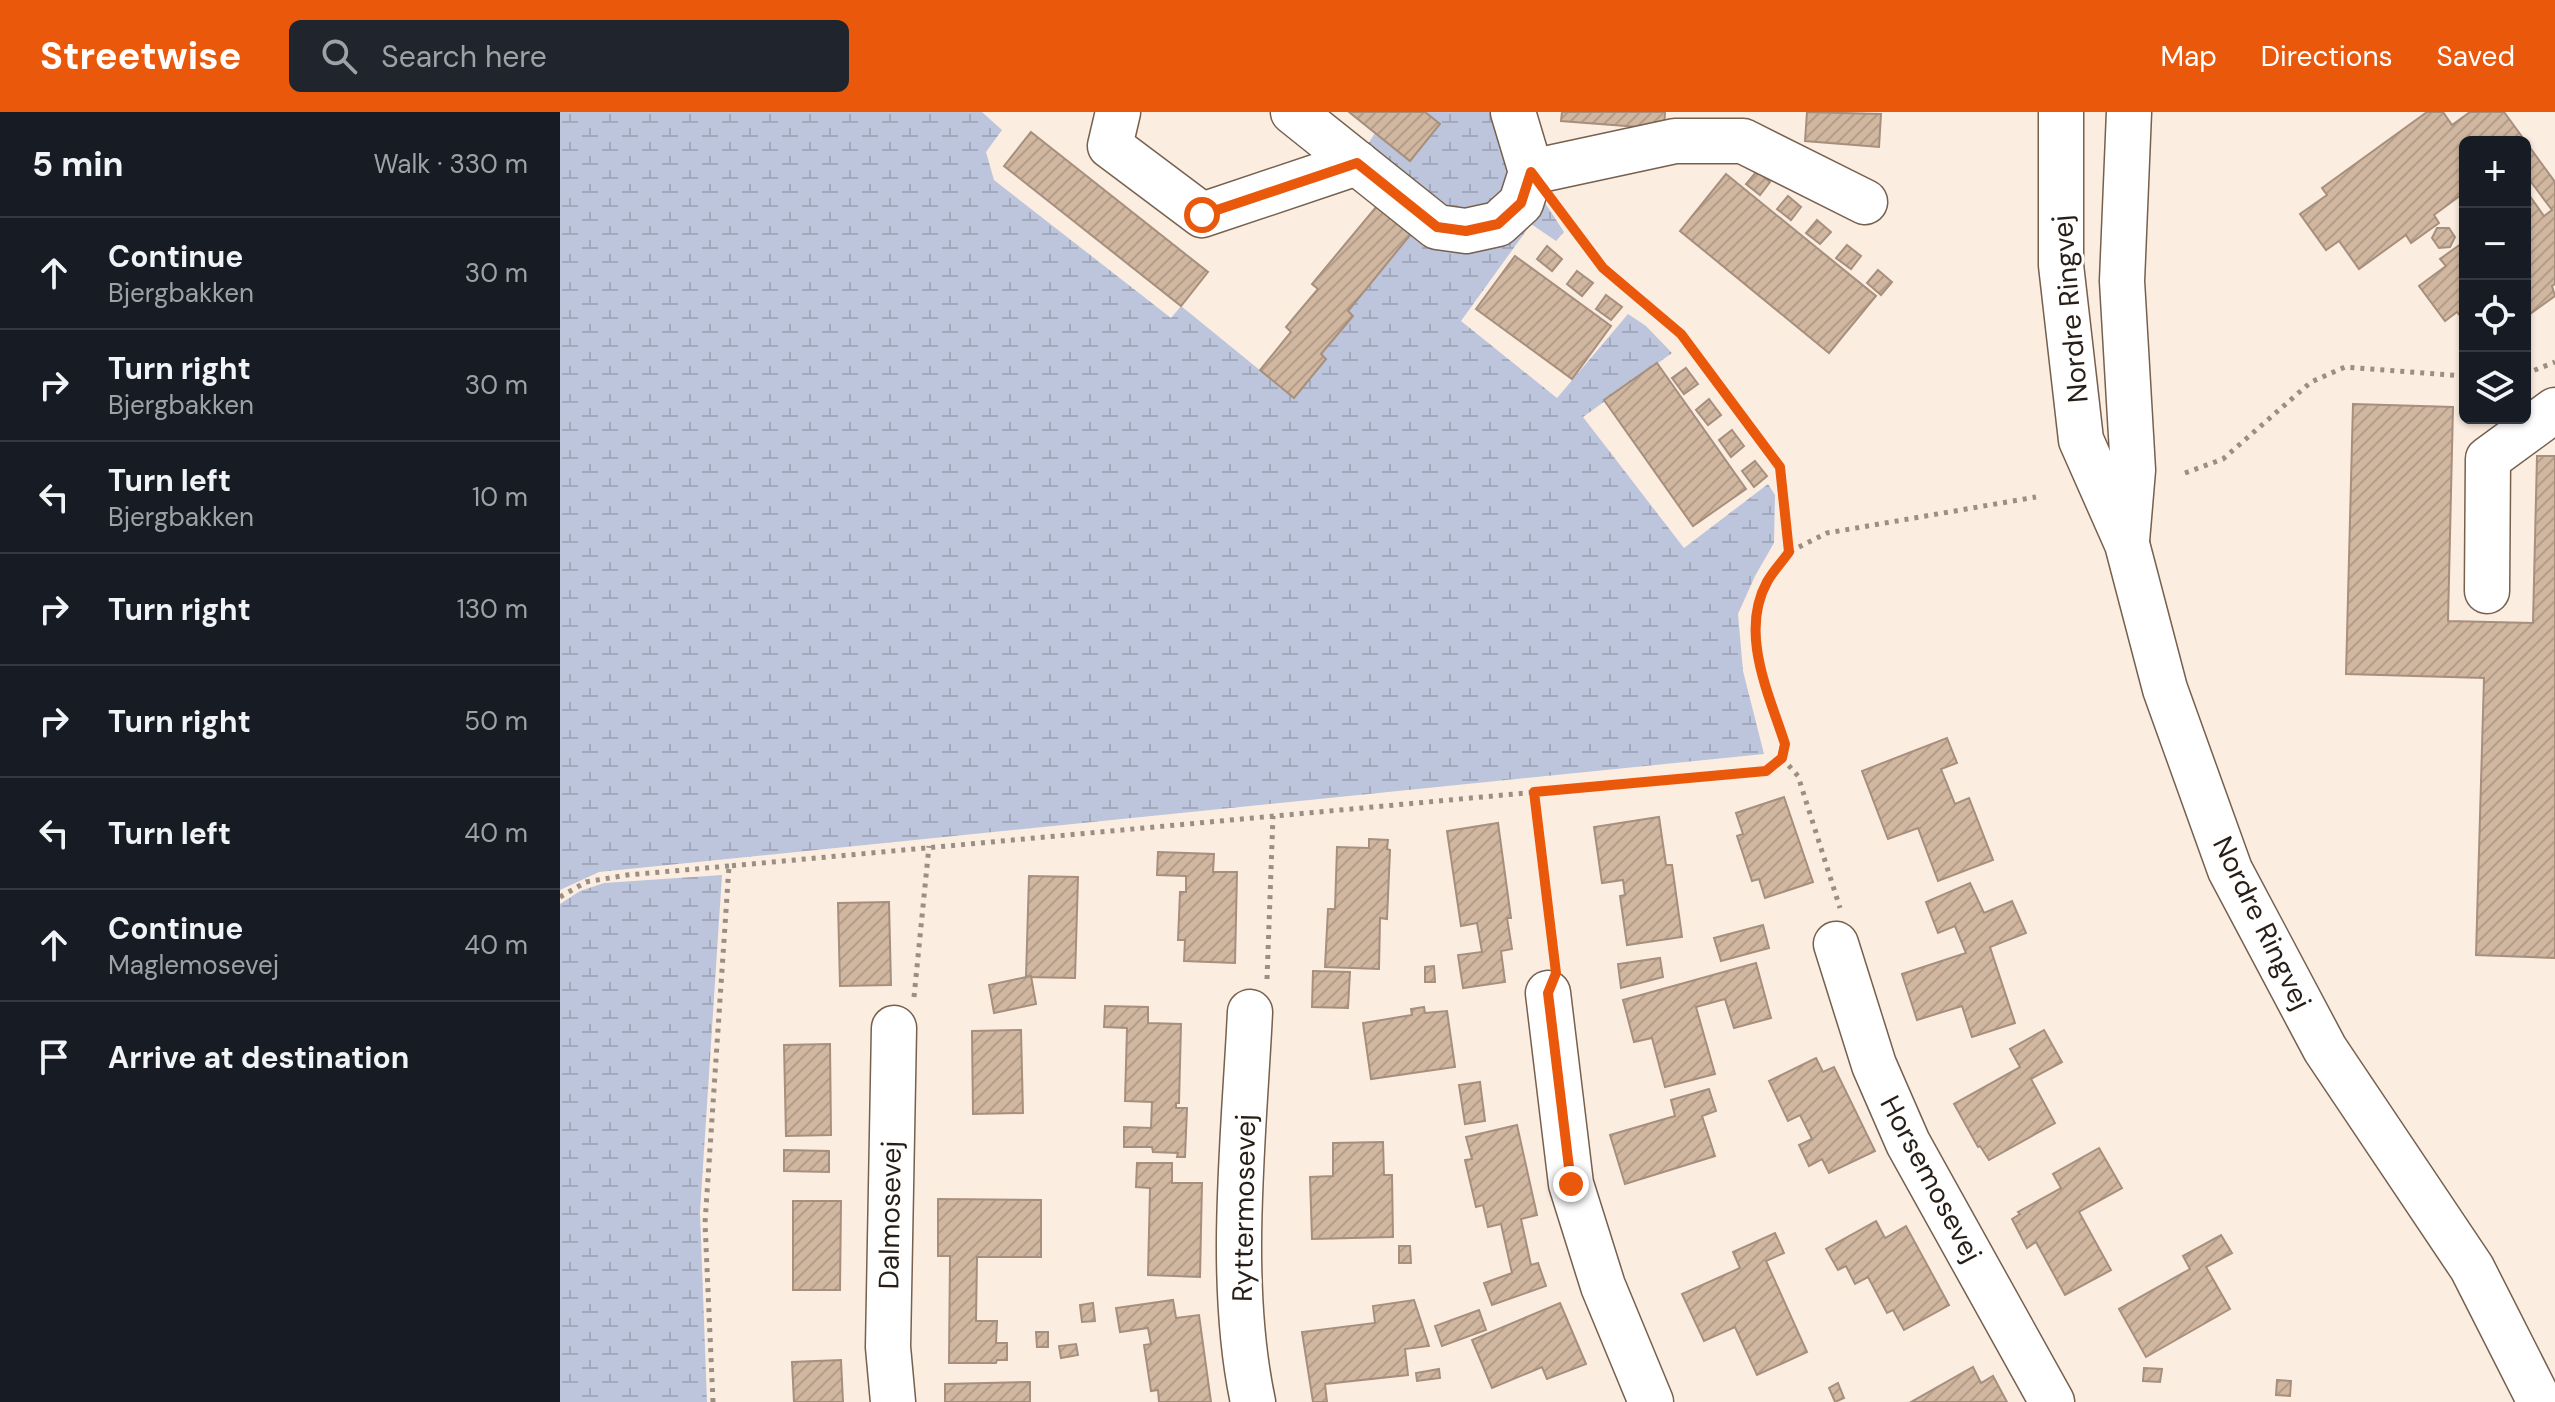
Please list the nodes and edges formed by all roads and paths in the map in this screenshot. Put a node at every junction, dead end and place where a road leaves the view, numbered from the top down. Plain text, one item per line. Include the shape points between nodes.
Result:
1 (1118, 112) edge
2 (1293, 112) edge
3 (1513, 112) edge
4 (2061, 112) edge
5 (2129, 112) edge
6 (1357, 163) junction
7 (1531, 172) junction
8 (1865, 202) dead end
9 (2555, 362) edge
10 (2531, 372) edge
11 (2459, 376) edge
12 (2555, 410) edge
13 (2185, 473) dead end
14 (2036, 497) dead end
15 (2127, 544) junction
16 (1789, 552) junction
17 (2487, 591) dead end
18 (1782, 758) junction
19 (1534, 792) junction
20 (1273, 816) junction
21 (929, 846) junction
22 (729, 866) junction
23 (560, 897) edge
24 (1836, 944) joint
25 (1548, 993) joint
26 (1250, 1012) joint
27 (894, 1028) joint
28 (2472, 1268) junction
29 (2555, 1366) edge
30 (713, 1402) edge
31 (893, 1402) edge
32 (1253, 1402) edge
33 (1651, 1402) edge
34 (2052, 1402) edge
35 (2540, 1402) edge

1 - 6 street via 1110,146 1202,215
2 - 6 street
3 - 7 street
4 - 15 street, Nordre Ringvej via 2061,265 2081,440
5 - 15 street, Nordre Ringvej via 2122,281 2133,470
6 - 7 street via 1437,227 1466,231 1498,224 1510,214 1521,203
7 - 8 street via 1675,141 1743,141
7 - 16 path via 1603,268 1681,334 1780,467
9 - 10 path
11 - 13 path via 2345,367 2311,382 2223,459
12 - 17 street via 2488,459
14 - 16 path via 1827,533
15 - 28 street, Nordre Ringvej via 2165,689 2230,870 2325,1049
16 - 18 path via 1766,583 1756,614 1756,652 1785,744
18 - 19 path via 1766,771
18 - 24 path via 1798,776 1847,930
19 - 20 path
19 - 25 path via 1556,973
20 - 21 path
20 - 26 path via 1266,1001
21 - 22 path
21 - 27 path via 912,1014
22 - 23 path via 586,882
22 - 30 path via 705,1223
24 - 34 street, Horsemosevej via 1874,1065 1908,1143
25 - 33 street via 1571,1184 1603,1286
26 - 32 street, Ryttermosevej via 1238,1264
27 - 31 street, Dalmosevej via 888,1347
28 - 29 street, Nordre Ringvej
28 - 35 street, Nordre Ringvej

